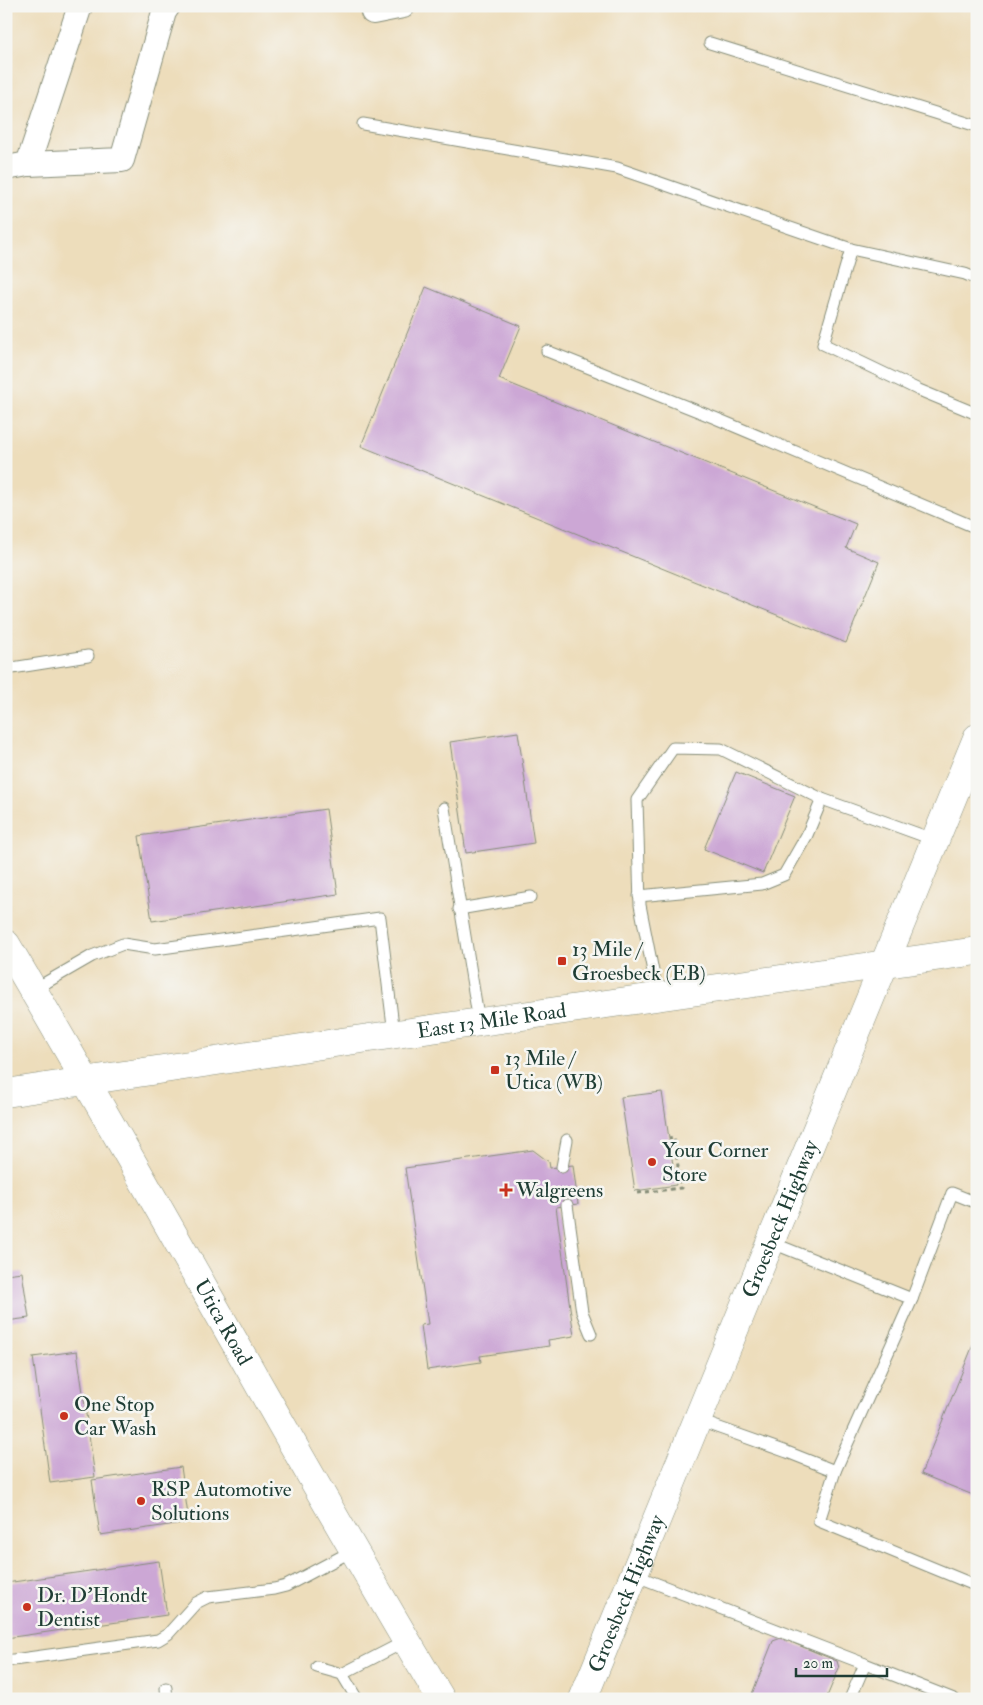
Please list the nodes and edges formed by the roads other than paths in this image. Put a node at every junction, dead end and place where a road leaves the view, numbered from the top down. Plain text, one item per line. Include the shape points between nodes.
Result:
1 (80, 6) edge
2 (168, 6) edge
3 (372, 6) edge
4 (403, 6) edge
5 (710, 43) dead end
6 (363, 124) dead end
7 (977, 126) edge
8 (17, 166) edge
9 (850, 249) junction
10 (977, 279) edge
11 (547, 351) dead end
12 (977, 414) edge
13 (977, 528) edge
14 (88, 656) dead end
15 (6, 670) edge
16 (977, 738) edge
17 (822, 799) junction
18 (444, 808) dead end
19 (935, 840) junction
20 (639, 896) junction
21 (531, 897) dead end
22 (459, 909) junction
23 (7, 945) edge
24 (977, 950) edge
25 (884, 964) junction
26 (33, 990) junction
27 (658, 997) junction
28 (479, 1022) junction
29 (394, 1034) junction
30 (86, 1081) junction
31 (6, 1093) edge
32 (568, 1140) dead end
33 (562, 1166) dead end
34 (977, 1204) edge
35 (567, 1205) dead end
36 (770, 1242) junction
37 (912, 1299) junction
38 (591, 1334) dead end
39 (697, 1420) junction
40 (835, 1471) junction
41 (354, 1550) junction
42 (633, 1574) junction
43 (977, 1586) edge
44 (406, 1640) junction
45 (6, 1661) edge
46 (865, 1664) junction
47 (317, 1667) dead end
48 (342, 1674) junction
49 (357, 1699) edge
50 (441, 1699) edge
51 (583, 1699) edge
52 (850, 1699) edge
53 (954, 1699) edge

1 - 8 street
2 - 8 street via 122,160
3 - 4 street via 373,12
5 - 7 lane
6 - 9 lane via 617,168
9 - 10 lane
9 - 12 lane via 822,344
11 - 13 lane
14 - 15 lane
16 - 19 main road, Groesbeck Highway
17 - 19 lane
17 - 20 lane via 807,835 784,875 762,884
17 - 20 lane via 721,749 673,748 637,800
18 - 22 lane
19 - 25 main road, Groesbeck Highway
20 - 27 lane
21 - 22 lane
22 - 28 lane
23 - 26 main road, Utica Road
24 - 25 main road, East 13 Mile Road
25 - 27 main road, East 13 Mile Road
25 - 36 main road, Groesbeck Highway
26 - 29 lane via 92,956 123,944 155,949 380,918
26 - 30 main road, Utica Road
27 - 28 main road, East 13 Mile Road
28 - 29 main road, East 13 Mile Road
29 - 30 main road, East 13 Mile Road
30 - 31 main road, East 13 Mile Road
30 - 41 main road, Utica Road
32 - 33 lane
34 - 37 lane via 952,1193
35 - 38 lane via 582,1312
36 - 37 lane
36 - 39 main road, Groesbeck Highway
37 - 40 lane
39 - 40 lane
39 - 42 main road, Groesbeck Highway
40 - 43 lane via 819,1521
41 - 44 main road, Utica Road
41 - 45 lane via 286,1586 208,1597 196,1603 168,1634 158,1640
42 - 46 lane
42 - 51 main road, Groesbeck Highway
44 - 48 lane
44 - 50 main road, Utica Road
46 - 52 lane
46 - 53 lane
47 - 48 lane
48 - 49 lane

